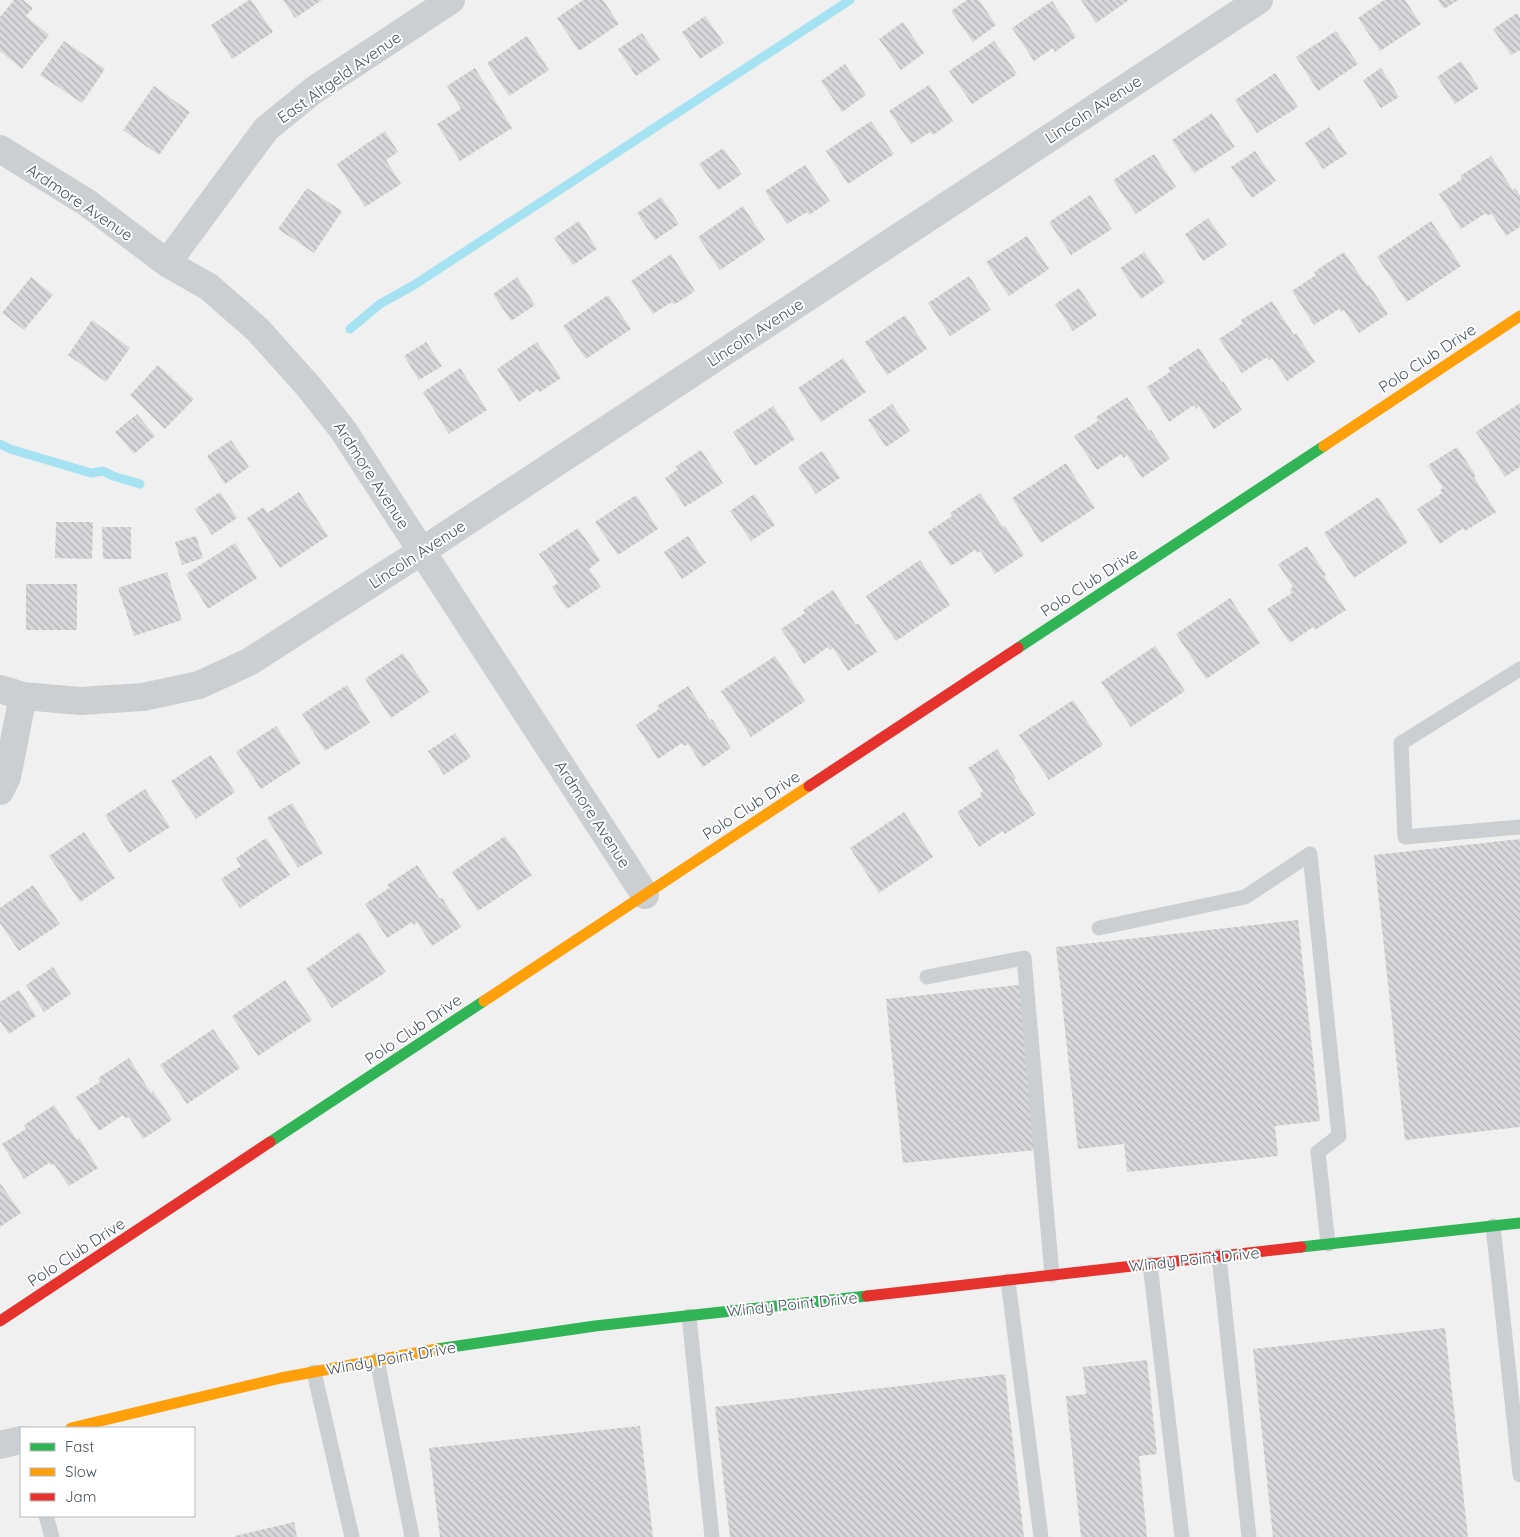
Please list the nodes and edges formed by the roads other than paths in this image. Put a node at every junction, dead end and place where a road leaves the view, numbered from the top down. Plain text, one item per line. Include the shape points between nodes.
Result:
1 (451, 0) edge
2 (1259, 0) edge
3 (0, 148) edge
4 (167, 263) junction
5 (1520, 316) edge
6 (422, 552) junction
7 (1520, 670) edge
8 (12, 693) edge
9 (0, 791) edge
10 (1520, 827) edge
11 (645, 895) junction
12 (1099, 928) dead end
13 (927, 977) dead end
14 (1520, 1223) edge
15 (1493, 1226) junction
16 (1328, 1244) junction
17 (1219, 1256) junction
18 (1150, 1264) junction
19 (1052, 1275) junction
20 (1008, 1281) junction
21 (689, 1316) junction
22 (0, 1321) edge
23 (377, 1360) junction
24 (314, 1372) junction
25 (75, 1427) edge
26 (20, 1440) edge
27 (0, 1445) edge
28 (1520, 1475) edge
29 (46, 1517) edge
30 (52, 1537) edge
31 (352, 1537) edge
32 (412, 1537) edge
33 (712, 1537) edge
34 (1041, 1537) edge
35 (1182, 1537) edge
36 (1249, 1537) edge

1 - 4 street, East Altgeld Avenue via 314,90 266,129
2 - 6 street, Lincoln Avenue
3 - 4 street, Ardmore Avenue via 86,202
4 - 6 street, Ardmore Avenue via 209,287 258,330 309,387 343,430
5 - 11 street, Polo Club Drive
6 - 8 street, Lincoln Avenue via 249,662 200,685 143,697 80,701
6 - 11 street, Ardmore Avenue
7 - 10 lane via 1401,743 1405,837
8 - 9 street via 7,777
11 - 22 street, Polo Club Drive
12 - 16 lane via 1245,897 1310,854 1339,1136 1318,1152
13 - 19 lane via 1024,958
14 - 15 street, Windy Point Drive
15 - 16 street, Windy Point Drive
15 - 28 lane
16 - 17 street, Windy Point Drive
17 - 18 street, Windy Point Drive
17 - 36 lane
18 - 19 street, Windy Point Drive
18 - 35 lane
19 - 20 street, Windy Point Drive
20 - 21 street, Windy Point Drive
20 - 34 lane
21 - 23 street, Windy Point Drive via 586,1327
21 - 33 lane
23 - 24 street, Windy Point Drive
23 - 32 lane
24 - 25 street, Windy Point Drive
24 - 31 lane
26 - 27 street
29 - 30 lane

